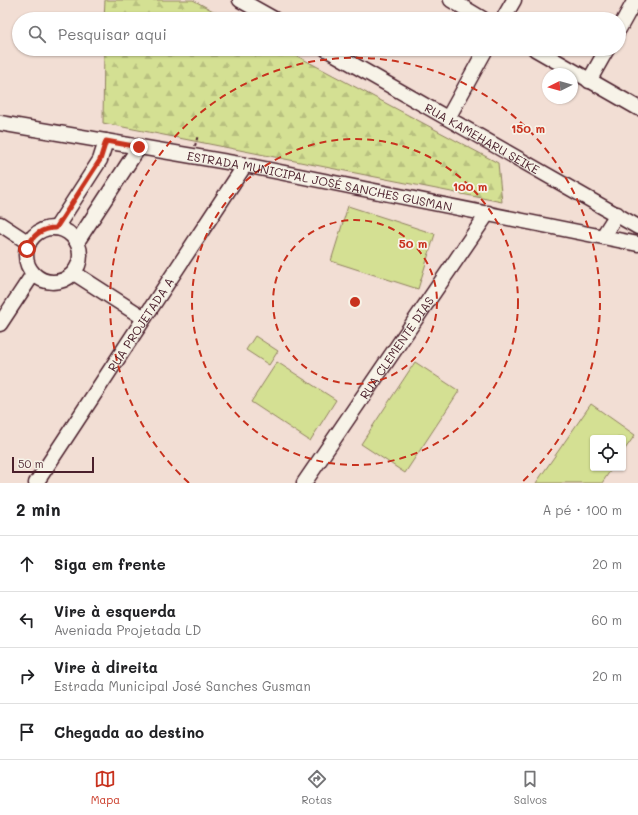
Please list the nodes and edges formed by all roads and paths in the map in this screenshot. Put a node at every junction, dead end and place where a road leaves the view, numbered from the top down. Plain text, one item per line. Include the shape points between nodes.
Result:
1 (240, 0) edge
2 (451, 0) edge
3 (514, 0) edge
4 (635, 0) edge
5 (261, 12) edge
6 (471, 12) edge
7 (507, 12) edge
8 (626, 16) edge
9 (338, 56) edge
10 (482, 56) edge
11 (547, 56) edge
12 (604, 56) edge
13 (589, 81) junction
14 (638, 108) edge
15 (448, 118) junction
16 (0, 123) edge
17 (106, 141) junction
18 (139, 147) junction
19 (245, 166) junction
20 (488, 213) junction
21 (617, 214) junction
22 (0, 224) edge
23 (638, 227) edge
24 (56, 228) junction
25 (603, 236) junction
26 (77, 242) junction
27 (29, 243) junction
28 (638, 244) edge
29 (74, 273) junction
30 (33, 274) junction
31 (144, 318) junction
32 (0, 324) edge
33 (36, 483) edge
34 (304, 483) edge

1 - 5 street
2 - 6 street
3 - 7 street
4 - 8 street
9 - 15 street, RUA KAMEHARU SEIKE
10 - 15 street
11 - 13 street
12 - 13 street
13 - 14 street
15 - 21 street, RUA KAMEHARU SEIKE
16 - 17 street, ESTRADA MUNICIPAL JOSÉ SANCHES GUSMAN
17 - 18 street, ESTRADA MUNICIPAL JOSÉ SANCHES GUSMAN
17 - 24 street via 100,160
18 - 19 street, ESTRADA MUNICIPAL JOSÉ SANCHES GUSMAN
18 - 26 street
19 - 20 street, ESTRADA MUNICIPAL JOSÉ SANCHES GUSMAN
19 - 31 street, RUA PROJETADA A
20 - 25 street, ESTRADA MUNICIPAL JOSÉ SANCHES GUSMAN
20 - 34 street, RUA CLEMENTE DIAS
21 - 23 street, RUA KAMEHARU SEIKE
21 - 25 street
22 - 27 street
24 - 26 street via 68,232
24 - 27 street via 38,233
25 - 28 street, ESTRADA MUNICIPAL JOSÉ SANCHES GUSMAN
26 - 29 street via 81,255
27 - 30 street via 26,256
29 - 30 street via 57,283 44,281
29 - 31 street
30 - 32 street
31 - 33 street, RUA PROJETADA A

